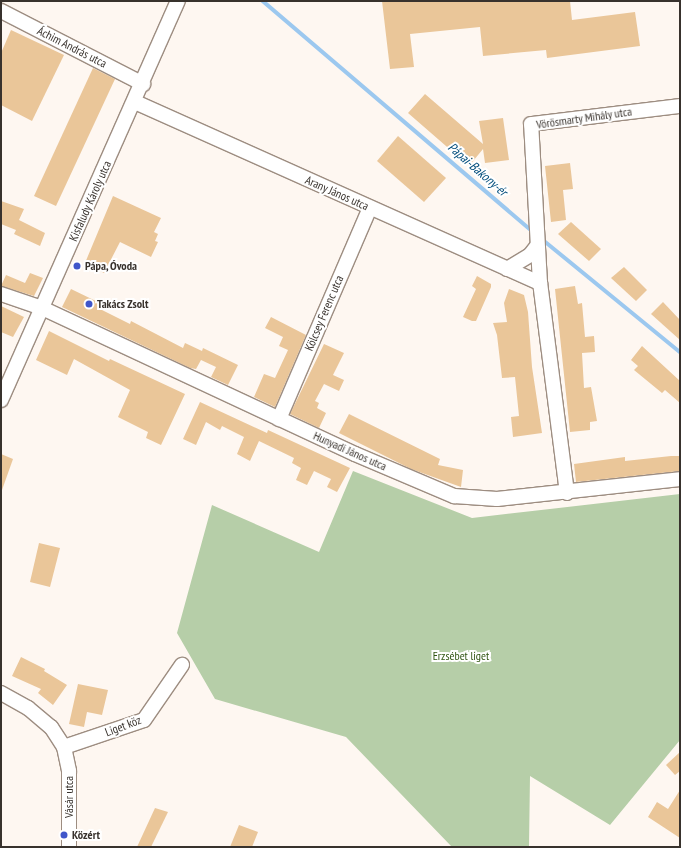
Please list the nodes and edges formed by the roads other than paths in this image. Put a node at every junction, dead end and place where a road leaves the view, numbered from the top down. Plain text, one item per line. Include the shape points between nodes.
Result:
1 (178, 1) edge
2 (1, 11) edge
3 (143, 84) junction
4 (135, 102) junction
5 (680, 106) edge
6 (370, 208) junction
7 (537, 246) junction
8 (507, 269) junction
9 (540, 283) junction
10 (1, 294) edge
11 (42, 308) junction
12 (1, 400) edge
13 (279, 419) junction
14 (680, 479) edge
15 (567, 493) junction
16 (182, 665) dead end
17 (1, 693) edge
18 (64, 747) junction
19 (72, 846) edge

1 - 3 street, Kisfaludy Károly utca
2 - 3 street, Áchim András utca
3 - 4 street, Kisfaludy Károly utca
4 - 6 street, Arany János utca
4 - 11 street, Kisfaludy Károly utca
5 - 7 street, Vörösmarty Mihály utca via 531,124
6 - 8 street, Arany János utca
6 - 13 street, Kölcsey Ferenc utca
7 - 8 street via 530,255
7 - 9 street
8 - 9 street, Arany János utca
9 - 15 street
10 - 11 street, Hunyadi János utca
11 - 12 street, Kisfaludy Károly utca
11 - 13 street, Hunyadi János utca
13 - 15 street, Hunyadi János utca via 454,496 479,500
14 - 15 street, Hunyadi János utca
16 - 18 street, Liget köz via 144,720
17 - 18 street via 28,708 51,727
18 - 19 street, Vásár utca via 69,771

